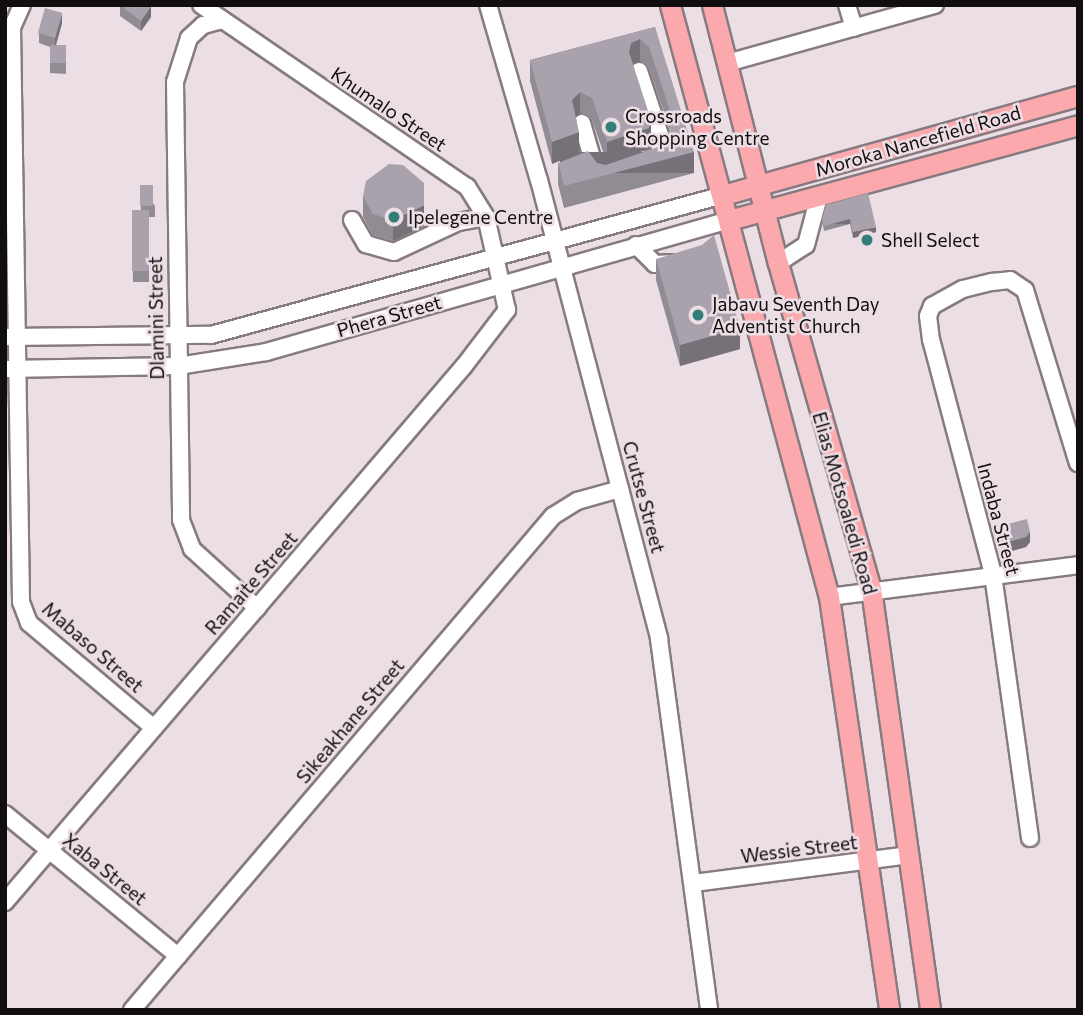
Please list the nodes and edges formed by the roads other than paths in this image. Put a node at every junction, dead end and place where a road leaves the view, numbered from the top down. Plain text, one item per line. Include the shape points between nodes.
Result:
1 (22, 5) edge
2 (201, 5) edge
3 (488, 5) edge
4 (670, 5) edge
5 (712, 5) edge
6 (847, 5) edge
7 (935, 5) edge
8 (222, 20) junction
9 (854, 29) junction
10 (727, 63) junction
11 (639, 71) dead end
12 (1078, 96) edge
13 (582, 123) dead end
14 (1078, 125) edge
15 (869, 155) junction
16 (592, 159) junction
17 (635, 166) edge
18 (603, 176) edge
19 (539, 180) junction
20 (876, 180) junction
21 (758, 187) junction
22 (723, 195) junction
23 (819, 196) junction
24 (764, 211) junction
25 (486, 217) junction
26 (352, 220) dead end
27 (729, 220) junction
28 (553, 242) junction
29 (636, 245) junction
30 (494, 257) junction
31 (687, 260) edge
32 (559, 266) junction
33 (779, 269) junction
34 (502, 284) junction
35 (748, 284) junction
36 (11, 337) edge
37 (177, 337) junction
38 (178, 366) junction
39 (12, 369) edge
40 (1078, 463) edge
41 (620, 489) junction
42 (1078, 565) edge
43 (993, 574) junction
44 (871, 589) junction
45 (829, 597) junction
46 (257, 608) junction
47 (153, 727) junction
48 (5, 814) edge
49 (1030, 838) dead end
50 (48, 849) junction
51 (909, 855) junction
52 (868, 862) junction
53 (694, 883) junction
54 (5, 902) edge
55 (178, 956) junction
56 (132, 1010) edge
57 (709, 1010) edge
58 (889, 1010) edge
59 (930, 1010) edge

1 - 36 street, Mabaso Street via 12,27
2 - 8 street, Khumalo Street
3 - 19 street, Crutse Street
4 - 22 main road, Elias Motsoaledi Road
5 - 10 main road, Elias Motsoaledi Road
6 - 9 street
7 - 9 street
8 - 25 street, Khumalo Street via 467,187
8 - 37 street, Dlamini Street via 203,25 190,38 177,69
9 - 10 street
10 - 21 main road, Elias Motsoaledi Road
11 - 17 street via 662,149 658,157
12 - 15 main road, Moroka Nancefield Road
13 - 16 street
14 - 20 main road, Moroka Nancefield Road
15 - 20 main road
15 - 21 main road, Moroka Nancefield Road
16 - 18 street
16 - 19 street
19 - 28 street, Crutse Street
20 - 23 main road, Moroka Nancefield Road
21 - 22 main road, Phera Street
21 - 24 main road, Elias Motsoaledi Road
22 - 27 main road, Elias Motsoaledi Road
22 - 28 street, Phera Street
23 - 24 main road, Moroka Nancefield Road
23 - 33 street via 806,244
24 - 27 main road, Phera Street
24 - 33 main road, Elias Motsoaledi Road
25 - 26 street via 458,222 394,252 366,244
25 - 30 street, Khumalo Street
27 - 29 street, Phera Street
27 - 35 main road, Elias Motsoaledi Road
28 - 30 street, Phera Street
28 - 32 street, Crutse Street
29 - 31 street via 661,267
29 - 32 street, Phera Street
30 - 34 street, Khumalo Street
30 - 37 street, Phera Street via 211,335
32 - 34 street, Phera Street
32 - 41 street, Crutse Street
33 - 35 main road
33 - 44 main road, Elias Motsoaledi Road
34 - 38 street, Phera Street via 266,352
34 - 46 street, Ramaite Street via 508,304 498,325
35 - 45 main road, Elias Motsoaledi Road
36 - 37 street, Phera Street
36 - 39 street, Mabaso Street
37 - 38 street, Dlamini Street
38 - 39 street, Phera Street
38 - 46 street, Dlamini Street via 183,533 192,549
39 - 47 street, Mabaso Street via 20,592 25,617
40 - 43 street, Indaba Street via 1029,298 1019,284 1010,280 942,297 928,316
41 - 53 street, Crutse Street via 659,639
41 - 55 street, Sikeakhane Street via 577,501 553,516
42 - 43 street
43 - 44 street
43 - 49 street, Indaba Street
44 - 45 street
44 - 51 main road, Elias Motsoaledi Road
45 - 52 main road, Elias Motsoaledi Road
46 - 47 street, Ramaite Street
47 - 50 street, Ramaite Street
48 - 50 street, Xaba Street
50 - 54 street, Ramaite Street
50 - 55 street, Xaba Street
51 - 52 street, Wessie Street
51 - 59 main road, Elias Motsoaledi Road
52 - 53 street, Wessie Street
52 - 58 main road, Elias Motsoaledi Road
53 - 57 street, Crutse Street
55 - 56 street, Sikeakhane Street

